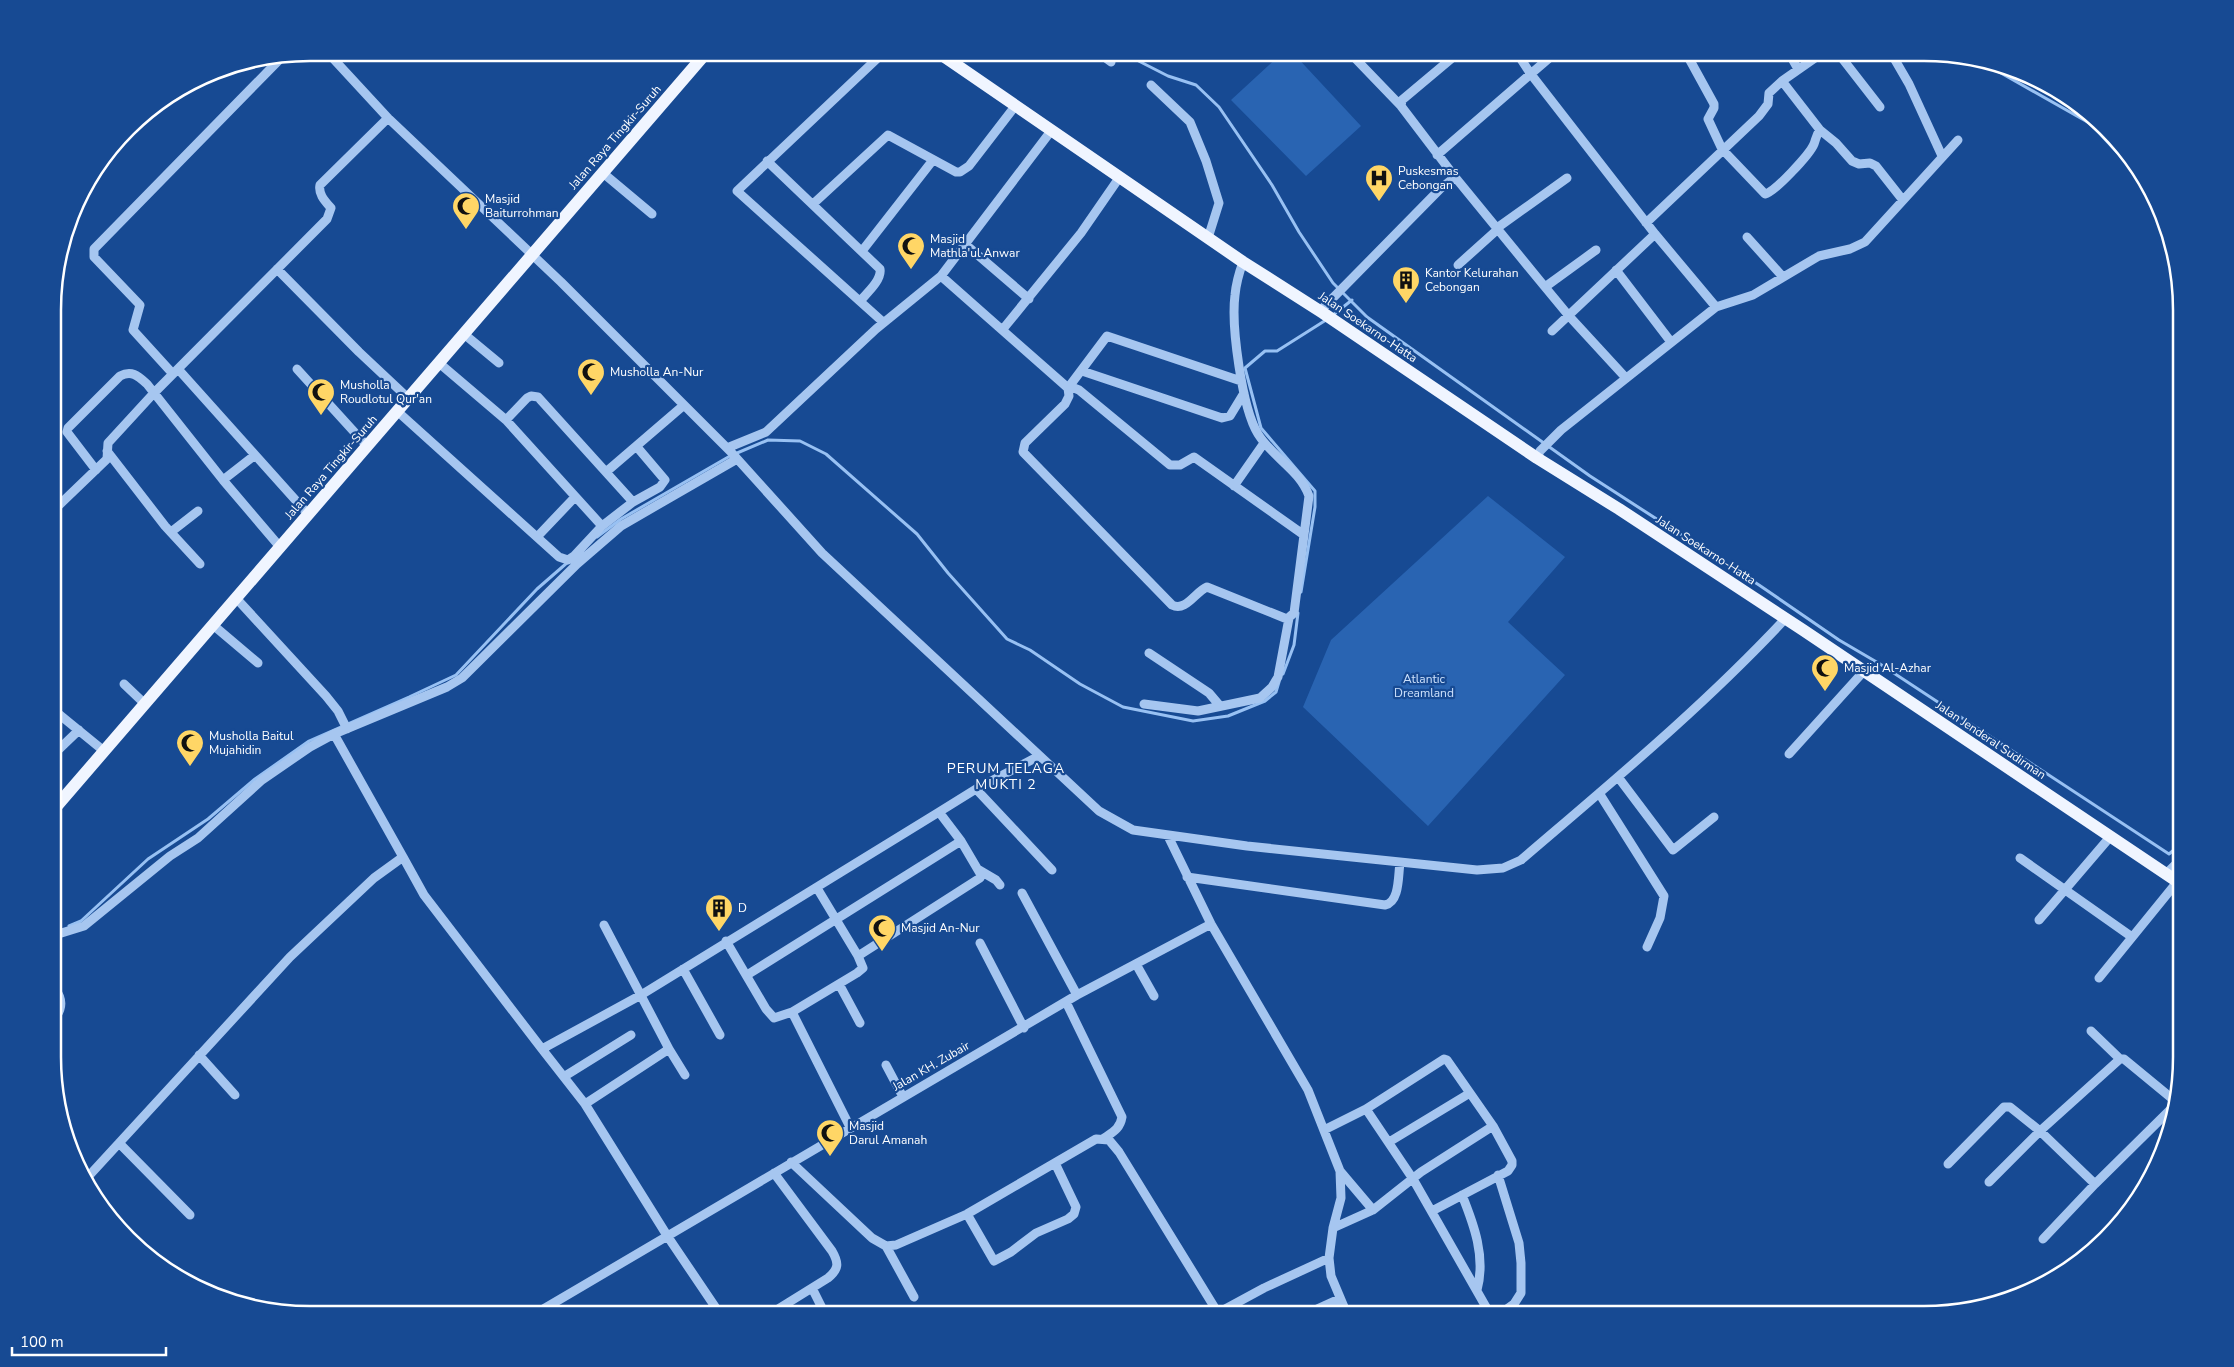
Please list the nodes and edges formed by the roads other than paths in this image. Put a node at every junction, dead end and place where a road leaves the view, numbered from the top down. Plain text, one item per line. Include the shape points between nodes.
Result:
1 (336, 61) edge
2 (698, 61) edge
3 (873, 61) edge
4 (952, 61) edge
5 (1358, 61) edge
6 (1448, 61) edge
7 (1523, 61) edge
8 (1544, 61) edge
9 (1691, 61) edge
10 (1794, 61) edge
11 (1809, 61) edge
12 (1845, 61) edge
13 (1896, 61) edge
14 (276, 63) edge
15 (1798, 69) junction
16 (1530, 73) junction
17 (1782, 81) junction
18 (1151, 85) dead end
19 (1016, 105) junction
20 (1401, 106) junction
21 (1880, 107) dead end
22 (388, 118) junction
23 (1820, 130) junction
24 (1051, 131) junction
25 (1958, 140) dead end
26 (1722, 150) junction
27 (1437, 155) junction
28 (1942, 156) junction
29 (933, 160) junction
30 (767, 161) junction
31 (603, 173) junction
32 (1455, 177) junction
33 (1119, 178) junction
34 (1567, 178) dead end
35 (1902, 199) junction
36 (813, 204) junction
37 (652, 214) dead end
38 (1646, 223) junction
39 (1498, 229) junction
40 (1655, 234) junction
41 (1747, 237) dead end
42 (1208, 238) junction
43 (966, 244) junction
44 (1596, 250) dead end
45 (862, 251) junction
46 (532, 255) junction
47 (1243, 262) junction
48 (1458, 265) dead end
49 (277, 269) junction
50 (1616, 270) junction
51 (941, 276) junction
52 (1783, 277) junction
53 (1545, 287) junction
54 (1029, 299) junction
55 (860, 302) junction
56 (1716, 307) junction
57 (1321, 312) junction
58 (1569, 316) junction
59 (884, 322) junction
60 (1003, 329) junction
61 (1552, 331) dead end
62 (464, 334) junction
63 (1671, 342) junction
64 (439, 363) junction
65 (499, 363) dead end
66 (298, 369) dead end
67 (176, 371) junction
68 (1082, 371) junction
69 (1626, 378) junction
70 (1241, 381) junction
71 (1069, 387) junction
72 (1244, 393) junction
73 (154, 394) junction
74 (408, 398) junction
75 (684, 404) junction
76 (397, 411) junction
77 (506, 420) junction
78 (1264, 443) junction
79 (367, 446) junction
80 (638, 446) junction
81 (106, 451) junction
82 (732, 454) junction
83 (1538, 454) junction
84 (255, 455) junction
85 (96, 470) junction
86 (606, 472) junction
87 (223, 480) junction
88 (1234, 486) junction
89 (575, 497) junction
90 (633, 502) junction
91 (61, 503) edge
92 (198, 511) dead end
93 (308, 514) junction
94 (618, 521) junction
95 (602, 526) junction
96 (171, 532) junction
97 (1304, 535) junction
98 (537, 537) junction
99 (280, 547) junction
100 (200, 564) dead end
101 (236, 598) junction
102 (1288, 618) junction
103 (1786, 618) junction
104 (213, 624) junction
105 (1149, 653) dead end
106 (258, 663) dead end
107 (1864, 671) junction
108 (124, 684) dead end
109 (145, 704) junction
110 (1144, 704) dead end
111 (1220, 706) junction
112 (61, 716) edge
113 (345, 725) junction
114 (79, 730) junction
115 (334, 734) junction
116 (61, 747) edge
117 (104, 751) junction
118 (1789, 754) dead end
119 (1040, 756) junction
120 (1618, 777) junction
121 (976, 789) junction
122 (1599, 793) junction
123 (61, 800) edge
124 (939, 812) junction
125 (1714, 817) dead end
126 (1168, 836) junction
127 (2110, 837) junction
128 (961, 841) junction
129 (403, 857) junction
130 (2020, 858) dead end
131 (1400, 863) junction
132 (2173, 867) edge
133 (979, 870) junction
134 (1052, 870) dead end
135 (2166, 874) junction
136 (1187, 877) junction
137 (2173, 879) edge
138 (1000, 885) dead end
139 (817, 888) junction
140 (2065, 889) junction
141 (2173, 890) edge
142 (1022, 893) dead end
143 (837, 920) junction
144 (2039, 920) dead end
145 (1211, 924) junction
146 (604, 925) dead end
147 (61, 933) edge
148 (2132, 937) junction
149 (726, 941) junction
150 (980, 943) dead end
151 (1647, 946) dead end
152 (858, 956) junction
153 (1136, 964) junction
154 (683, 969) junction
155 (747, 975) junction
156 (2099, 978) dead end
157 (839, 984) junction
158 (641, 995) junction
159 (1077, 995) junction
160 (1154, 996) dead end
161 (1066, 1002) junction
162 (792, 1012) junction
163 (860, 1023) dead end
164 (1024, 1028) junction
165 (2091, 1031) dead end
166 (631, 1035) dead end
167 (720, 1035) dead end
168 (542, 1049) junction
169 (669, 1049) junction
170 (199, 1055) junction
171 (2120, 1059) junction
172 (886, 1064) dead end
173 (685, 1075) dead end
174 (565, 1076) junction
175 (1470, 1093) junction
176 (235, 1095) dead end
177 (903, 1096) junction
178 (2170, 1096) edge
179 (584, 1104) junction
180 (1366, 1108) junction
181 (2166, 1114) edge
182 (1493, 1126) junction
183 (850, 1127) junction
184 (1324, 1130) junction
185 (2040, 1131) junction
186 (1103, 1139) junction
187 (1389, 1142) junction
188 (119, 1143) junction
189 (792, 1162) junction
190 (1055, 1163) junction
191 (1948, 1164) dead end
192 (1340, 1171) junction
193 (774, 1173) junction
194 (91, 1174) edge
195 (1498, 1175) junction
196 (1413, 1179) junction
197 (1989, 1182) dead end
198 (2095, 1184) junction
199 (1462, 1195) junction
200 (1373, 1210) junction
201 (1432, 1211) junction
202 (967, 1214) junction
203 (190, 1215) dead end
204 (1333, 1228) junction
205 (668, 1237) junction
206 (2043, 1239) dead end
207 (886, 1246) junction
208 (1329, 1258) junction
209 (812, 1288) junction
210 (1476, 1290) junction
211 (914, 1297) dead end
212 (1339, 1299) junction
213 (548, 1306) edge
214 (715, 1306) edge
215 (783, 1306) edge
216 (821, 1306) edge
217 (1212, 1306) edge
218 (1231, 1306) edge
219 (1324, 1306) edge
220 (1343, 1306) edge
221 (1485, 1306) edge
222 (1511, 1306) edge

1 - 22 street
2 - 31 main road, Jalan Raya Tingkir-Suruh
3 - 30 street
4 - 19 main road, Jalan Soekarno-Hatta
5 - 20 street
6 - 20 street via 1402,100
7 - 16 street
8 - 16 street
9 - 26 street via 1714,104 1708,119
10 - 15 street
11 - 15 street
12 - 21 street
13 - 28 street
14 - 67 street via 92,253 140,305 133,330
15 - 17 street
16 - 27 street
16 - 38 street
17 - 23 street
17 - 26 street via 1769,93 1768,104 1759,116
18 - 42 street via 1190,122 1206,161 1220,203
19 - 24 main road, Jalan Soekarno-Hatta
19 - 29 street via 965,170 957,173
20 - 27 street
22 - 46 street
22 - 49 street via 320,185 319,190 331,213
23 - 26 street via 1814,138 1814,145 1799,164 1769,193 1764,194
23 - 35 street via 1852,162 1876,166
24 - 33 main road, Jalan Soekarno-Hatta
24 - 43 street
25 - 28 street
26 - 38 street
27 - 32 street
28 - 35 street
29 - 36 street via 892,136 886,136
29 - 45 street
30 - 36 street
30 - 55 street via 737,192
31 - 37 street
31 - 46 main road, Jalan Raya Tingkir-Suruh
32 - 39 street
32 - 57 street via 1347,282
33 - 42 main road, Jalan Soekarno-Hatta
33 - 54 street
34 - 39 street
35 - 52 street via 1865,242 1819,256
36 - 45 street
38 - 40 street
39 - 48 street
39 - 53 street
40 - 50 street
40 - 56 street
41 - 52 street
42 - 47 main road, Jalan Soekarno-Hatta
43 - 51 street
43 - 54 street
44 - 53 street
45 - 55 street via 880,269 880,274
46 - 62 main road, Jalan Raya Tingkir-Suruh
46 - 75 street
47 - 57 main road, Jalan Soekarno-Hatta
47 - 70 street via 1234,308
49 - 67 street
49 - 74 street
50 - 58 street
50 - 63 street
51 - 59 street
51 - 60 street
52 - 56 street via 1741,300
53 - 58 street
54 - 60 street
55 - 59 street
56 - 63 street
57 - 83 main road, Jalan Soekarno-Hatta
58 - 61 street
58 - 69 street
59 - 82 street via 766,432
60 - 71 street
62 - 64 main road, Jalan Raya Tingkir-Suruh
62 - 65 street
63 - 69 street
64 - 74 main road, Jalan Raya Tingkir-Suruh
64 - 77 street
66 - 79 street
67 - 73 street
67 - 84 street
68 - 70 street via 1106,336
68 - 71 street
68 - 72 street via 1222,418 1230,416
69 - 83 street via 1561,430
70 - 72 street
71 - 88 street via 1078,390 1170,465 1180,465 1194,456
71 - 102 street via 1066,402 1025,443 1025,454 1172,605 1183,606 1207,587 1281,618
72 - 78 street via 1253,425
73 - 81 street via 108,443
73 - 85 street via 137,376 126,372 68,428 67,432
73 - 87 street
74 - 76 main road, Jalan Raya Tingkir-Suruh
75 - 80 street
75 - 82 street
76 - 79 main road, Jalan Raya Tingkir-Suruh
76 - 98 street
77 - 86 street via 527,398 535,395
77 - 89 street
78 - 88 street
78 - 97 street via 1308,490 1310,502
79 - 93 main road, Jalan Raya Tingkir-Suruh
80 - 86 street
80 - 90 street via 664,480 660,487
81 - 85 street via 107,459
81 - 96 street
82 - 94 street
82 - 119 street via 822,553
83 - 103 main road, Jalan Soekarno-Hatta
84 - 87 street
84 - 93 street
85 - 91 street
86 - 90 street
87 - 99 street
88 - 97 street
89 - 95 street
89 - 98 street
90 - 94 street
92 - 96 street
93 - 99 main road, Jalan Raya Tingkir-Suruh
94 - 95 street
94 - 113 street via 462,678 447,687
95 - 98 street via 568,560 559,557
96 - 100 street
97 - 102 street via 1294,613
99 - 101 main road, Jalan Raya Tingkir-Suruh
101 - 104 main road, Jalan Raya Tingkir-Suruh
101 - 113 street via 326,696
102 - 111 street via 1278,677 1272,687 1260,698
103 - 107 main road, Jalan Jenderal Sudirman
103 - 120 street via 1682,722
104 - 106 street
104 - 109 main road, Jalan Raya Tingkir-Suruh
105 - 111 street via 1209,693
107 - 118 street
107 - 127 main road, Jalan Jenderal Sudirman
108 - 109 street
109 - 117 main road, Jalan Raya Tingkir-Suruh
110 - 111 street via 1198,711
112 - 114 street
113 - 115 street
114 - 116 street
114 - 117 street
115 - 129 street
115 - 147 street via 262,780 198,838 170,856 84,926
117 - 123 main road, Jalan Raya Tingkir-Suruh
119 - 121 street
119 - 126 street via 1108,817 1134,830
120 - 122 street
120 - 125 street via 1673,850
121 - 124 street
121 - 134 street
122 - 131 street via 1512,865 1477,870
122 - 151 street via 1664,896 1660,918
124 - 128 street
124 - 139 street
126 - 131 street
126 - 136 street
127 - 135 main road, Jalan Jenderal Sudirman
127 - 140 street
128 - 133 street
128 - 143 street
129 - 168 street via 424,895
129 - 170 street via 374,878 303,944
130 - 140 street
131 - 136 street via 1396,895 1385,905
132 - 135 street
133 - 138 street
133 - 152 street via 981,876 976,882
135 - 137 main road, Jalan Jenderal Sudirman
136 - 145 street
139 - 143 street
139 - 149 street
140 - 144 street
140 - 148 street
141 - 148 street
142 - 159 street
143 - 152 street
143 - 155 street
145 - 153 street, Jalan KH. Zubair
145 - 184 street via 1296,1068
146 - 158 street
148 - 156 street
149 - 154 street
149 - 155 street
150 - 164 street
152 - 157 street via 862,969
153 - 159 street, Jalan KH. Zubair
153 - 160 street
154 - 158 street
154 - 167 street
155 - 162 street via 771,1016 776,1018
157 - 162 street
157 - 163 street
158 - 168 street
158 - 169 street
159 - 161 street, Jalan KH. Zubair
161 - 164 street, Jalan KH. Zubair
161 - 186 street via 1122,1117 1117,1130
162 - 183 street
164 - 177 street, Jalan KH. Zubair
165 - 171 street
166 - 174 street
168 - 174 street
169 - 173 street
169 - 179 street
170 - 176 street
170 - 188 street
171 - 178 street
171 - 185 street
172 - 177 street
174 - 179 street
175 - 180 street via 1452,1065 1444,1059
175 - 182 street
175 - 187 street
177 - 183 street, Jalan KH. Zubair
179 - 205 street
180 - 184 street
180 - 187 street
181 - 198 street
182 - 195 street via 1512,1161 1508,1171
182 - 196 street
183 - 189 street, Jalan KH. Zubair
184 - 192 street
185 - 191 street via 2010,1107 2004,1107
185 - 197 street
185 - 198 street
186 - 190 street
186 - 217 street via 1112,1143 1119,1152
187 - 196 street
188 - 194 street
188 - 203 street
189 - 193 street, Jalan KH. Zubair
189 - 207 street via 866,1232
190 - 202 street
190 - 202 street via 1076,1207 1068,1219 1036,1233 994,1261
192 - 200 street
192 - 204 street via 1341,1198
193 - 205 street, Jalan KH. Zubair
193 - 209 street via 837,1260 834,1273
195 - 199 street
195 - 222 street via 1519,1243 1521,1293
196 - 200 street
196 - 201 street
198 - 206 street
199 - 201 street
199 - 210 street via 1479,1247 1480,1273
200 - 204 street
201 - 210 street
202 - 207 street via 896,1245
204 - 208 street
205 - 213 street, Jalan KH. Zubair
205 - 214 street
207 - 211 street
208 - 212 street
208 - 218 street
209 - 215 street
209 - 216 street
210 - 221 street
212 - 219 street
212 - 220 street

